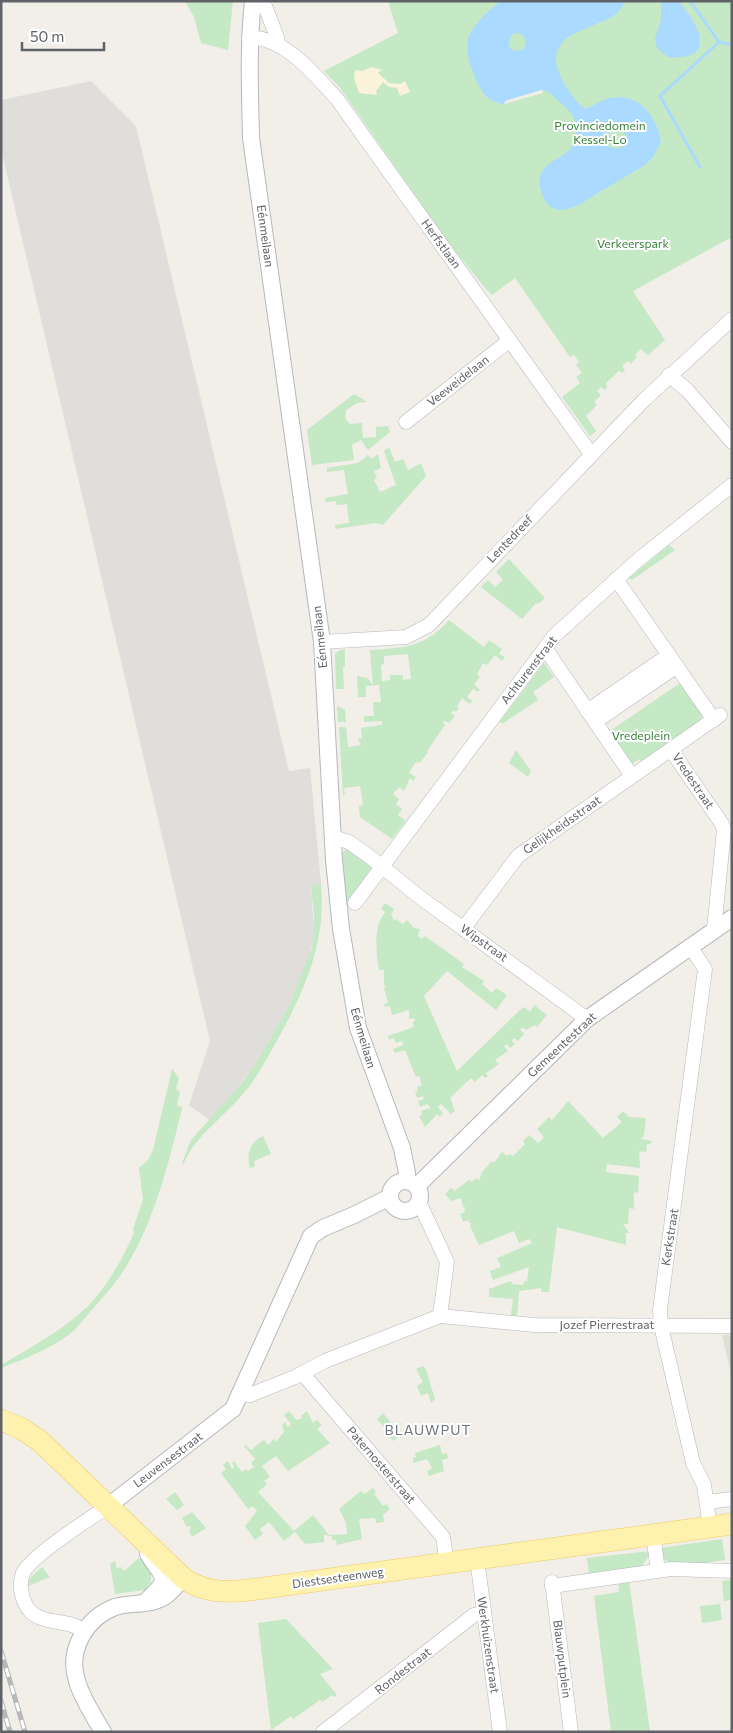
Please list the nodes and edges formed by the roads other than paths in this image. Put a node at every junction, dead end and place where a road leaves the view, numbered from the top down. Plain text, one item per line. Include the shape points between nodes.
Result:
1 (259, 2) edge
2 (254, 37) junction
3 (278, 44) junction
4 (732, 319) edge
5 (510, 340) junction
6 (669, 375) junction
7 (406, 422) dead end
8 (732, 442) edge
9 (591, 454) junction
10 (732, 485) edge
11 (616, 579) junction
12 (322, 642) junction
13 (545, 648) junction
14 (673, 660) junction
15 (722, 714) edge
16 (591, 717) junction
17 (671, 750) junction
18 (632, 776) junction
19 (333, 837) junction
20 (382, 866) junction
21 (355, 903) dead end
22 (732, 918) edge
23 (463, 928) junction
24 (714, 930) junction
25 (690, 946) junction
26 (588, 1018) junction
27 (405, 1160) junction
28 (431, 1171) junction
29 (411, 1184) junction
30 (391, 1202) junction
31 (419, 1202) junction
32 (440, 1316) junction
33 (661, 1326) junction
34 (732, 1326) edge
35 (302, 1373) junction
36 (239, 1394) junction
37 (2, 1421) edge
38 (732, 1499) edge
39 (707, 1502) junction
40 (107, 1506) junction
41 (732, 1524) edge
42 (710, 1527) junction
43 (653, 1535) junction
44 (148, 1547) junction
45 (477, 1559) junction
46 (447, 1563) junction
47 (658, 1570) junction
48 (732, 1572) edge
49 (183, 1578) junction
50 (144, 1602) junction
51 (484, 1613) junction
52 (84, 1631) junction
53 (103, 1732) edge
54 (323, 1732) edge
55 (500, 1732) edge
56 (571, 1732) edge

1 - 2 street, Eénmeilaan
1 - 3 street
2 - 3 street, Herfstlaan
2 - 12 street, Eénmeilaan via 258,65 251,86 251,138
3 - 5 street, Herfstlaan via 337,99
4 - 6 street, Lentedreef
5 - 7 street, Veeweidelaan
5 - 9 street, Herfstlaan
6 - 8 street via 687,390
6 - 9 street, Lentedreef
9 - 12 street, Lentedreef via 428,625 406,637
10 - 11 street, Achturenstraat
11 - 13 street, Achturenstraat
11 - 14 street
12 - 19 street, Eénmeilaan
13 - 16 street
13 - 20 street, Achturenstraat
14 - 15 street
14 - 16 street
15 - 17 street
16 - 18 street
17 - 18 street
17 - 24 street, Vredestraat via 724,830
18 - 23 street, Gelijkheidsstraat via 518,856
19 - 20 street, Wipstraat via 349,842
19 - 27 street, Eénmeilaan via 341,929 358,1028
20 - 21 street
20 - 23 street, Wipstraat
22 - 24 street, Gemeentestraat
23 - 26 street, Wipstraat
24 - 25 street, Gemeentestraat
25 - 26 street, Gemeentestraat
25 - 33 street, Kerkstraat via 705,969 663,1281
26 - 28 street, Gemeentestraat
27 - 28 street via 419,1169
27 - 29 street, Eénmeilaan
28 - 29 street, Gemeentestraat
29 - 30 street via 397,1183 390,1192
29 - 31 street via 420,1197
30 - 31 street via 400,1211 407,1212 416,1208
30 - 36 street via 323,1228 307,1240
31 - 32 street via 447,1262
32 - 33 street, Jozef Pierrestraat via 534,1325
32 - 35 street
33 - 34 street, Jozef Pierrestraat
33 - 39 street, Kerkstraat via 693,1463 704,1486
35 - 36 street via 250,1395
35 - 46 street, Paternosterstraat via 443,1537
36 - 40 street, Leuvensestraat via 229,1414
37 - 40 main road, Diestsesteenweg via 40,1441
38 - 39 street
39 - 42 street, Kerkstraat
40 - 44 main road, Diestsesteenweg
40 - 52 street via 37,1558 21,1579 23,1597 32,1612 78,1626
41 - 42 main road, Diestsesteenweg
42 - 43 main road, Diestsesteenweg
43 - 45 main road, Diestsesteenweg
43 - 47 street
44 - 49 main road, Diestsesteenweg
44 - 50 street via 148,1556 161,1570 163,1578 159,1588
45 - 46 main road, Diestsesteenweg
45 - 51 street, Werkhuizenstraat
46 - 49 main road, Diestsesteenweg via 234,1591 210,1590
47 - 48 street, Blauwputplein
47 - 56 street, Blauwputplein via 552,1584
49 - 50 street via 164,1597
50 - 52 street via 110,1610 96,1618
51 - 54 street, Rondestraat via 474,1615
51 - 55 street, Werkhuizenstraat
52 - 53 street via 76,1652 76,1678

